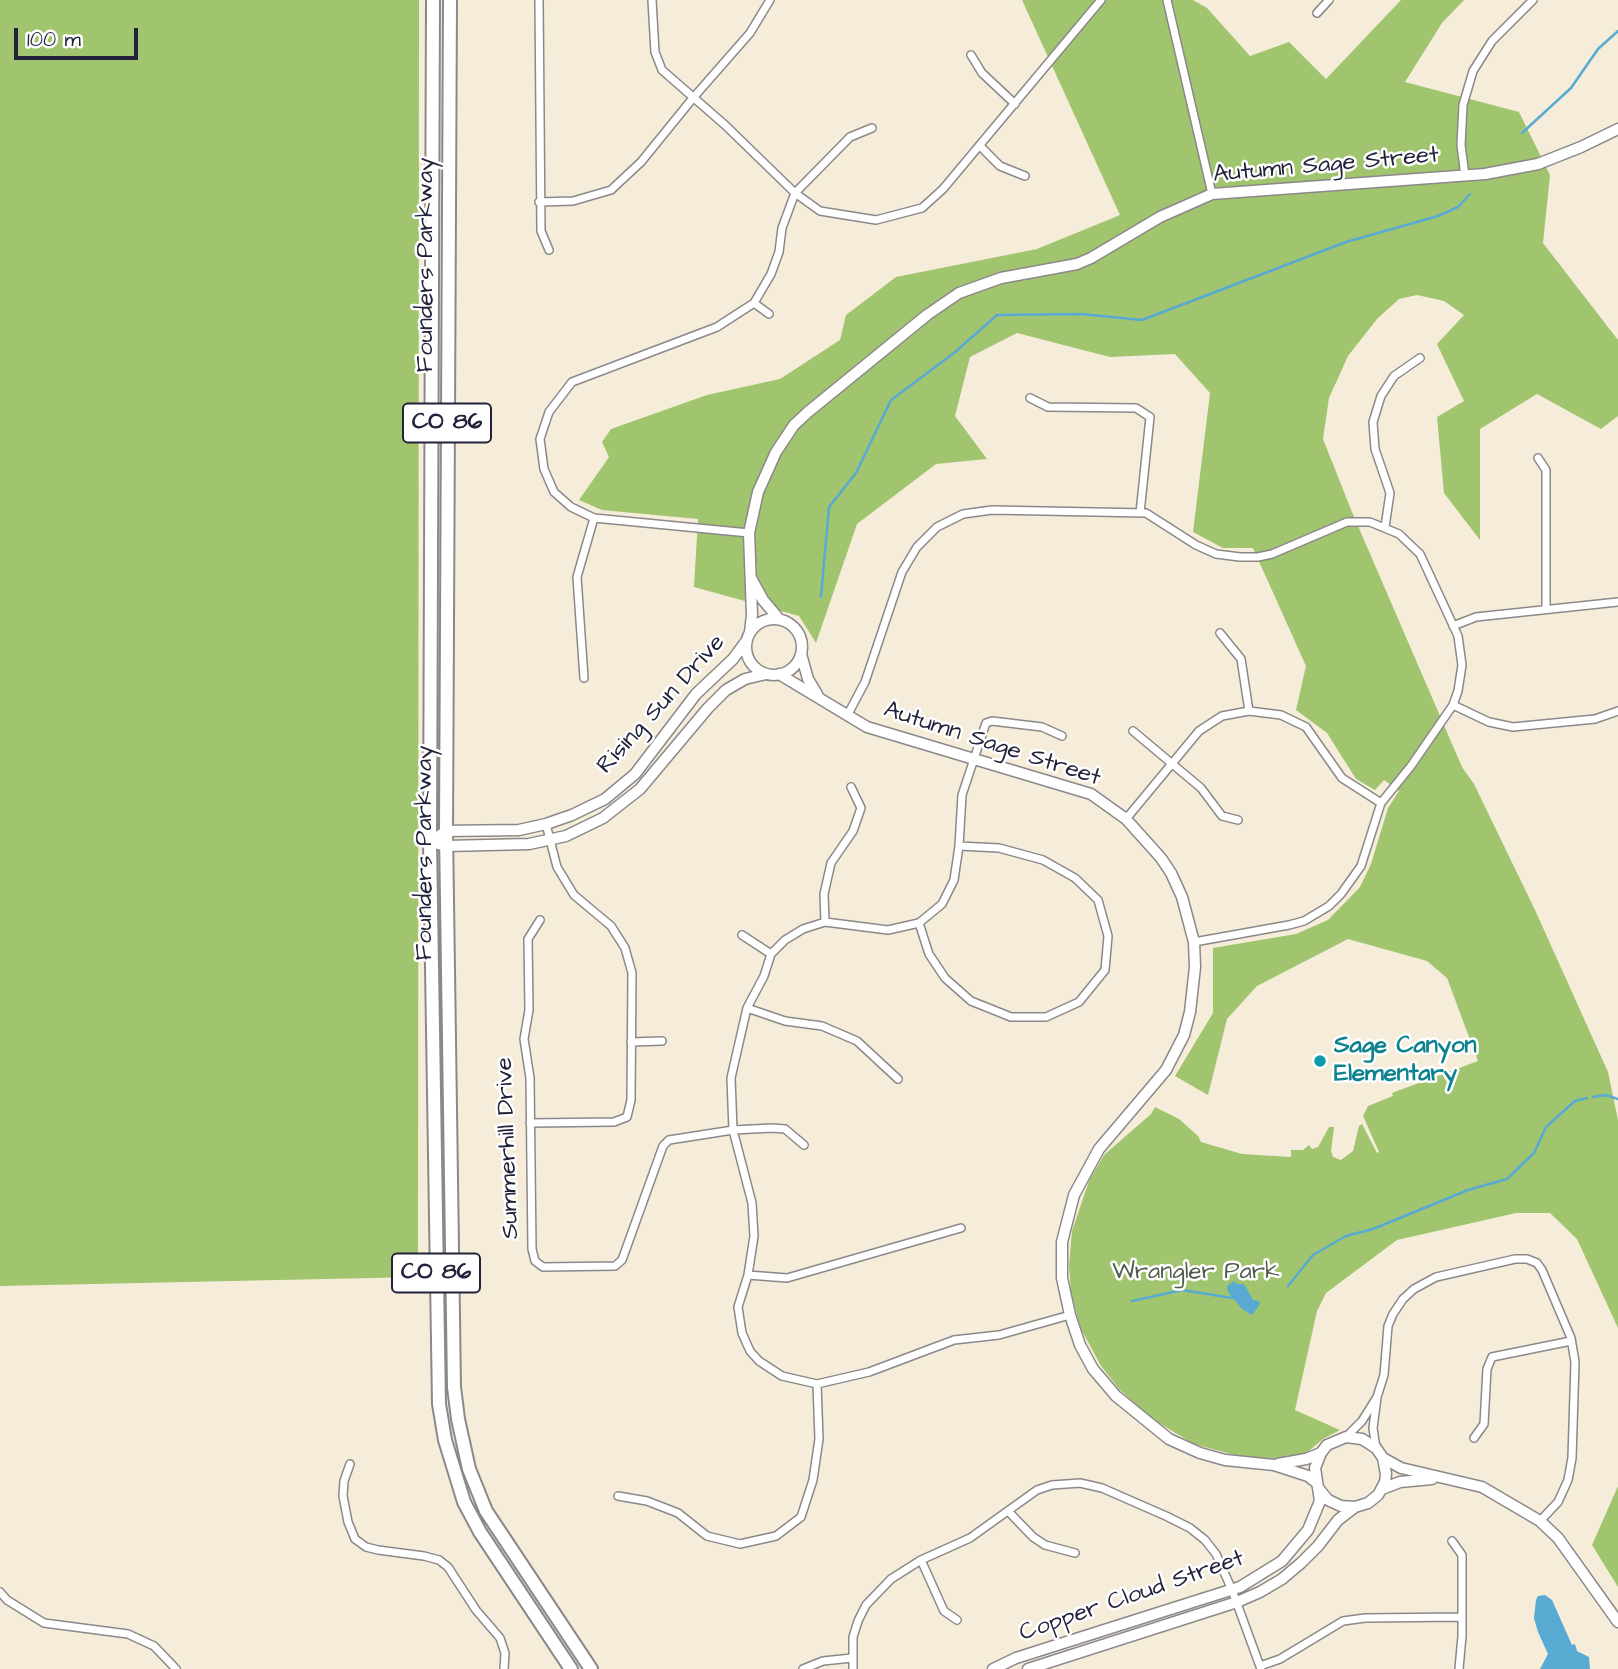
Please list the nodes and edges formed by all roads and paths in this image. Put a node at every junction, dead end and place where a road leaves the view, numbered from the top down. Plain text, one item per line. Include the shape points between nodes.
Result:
1 (433, 0) edge
2 (450, 0) edge
3 (539, 0) edge
4 (652, 0) edge
5 (770, 0) edge
6 (1101, 0) edge
7 (1167, 0) edge
8 (1329, 0) edge
9 (1533, 0) edge
10 (1317, 13) dead end
11 (971, 55) dead end
12 (692, 98) junction
13 (1014, 104) junction
14 (872, 128) dead end
15 (1618, 129) edge
16 (980, 146) junction
17 (1026, 176) dead end
18 (1465, 176) junction
19 (795, 193) junction
20 (1212, 194) junction
21 (540, 202) junction
22 (549, 250) dead end
23 (754, 303) junction
24 (769, 314) dead end
25 (1420, 358) dead end
26 (1030, 397) dead end
27 (1538, 458) dead end
28 (1140, 513) junction
29 (594, 518) junction
30 (1385, 527) junction
31 (748, 533) junction
32 (749, 574) junction
33 (1618, 602) edge
34 (1546, 609) junction
35 (779, 619) junction
36 (1453, 626) junction
37 (1220, 634) dead end
38 (748, 636) junction
39 (801, 654) junction
40 (766, 674) junction
41 (779, 674) junction
42 (584, 678) dead end
43 (819, 698) junction
44 (1453, 705) junction
45 (1618, 710) edge
46 (1249, 711) junction
47 (847, 716) junction
48 (1133, 731) dead end
49 (1062, 736) dead end
50 (974, 759) junction
51 (1172, 762) junction
52 (852, 787) dead end
53 (1381, 803) junction
54 (1126, 819) junction
55 (1238, 820) dead end
56 (546, 824) junction
57 (446, 831) junction
58 (549, 840) junction
59 (430, 842) junction
60 (446, 846) junction
61 (959, 846) junction
62 (540, 920) dead end
63 (825, 922) junction
64 (919, 923) junction
65 (743, 935) dead end
66 (1194, 942) junction
67 (771, 954) junction
68 (747, 1008) junction
69 (662, 1041) dead end
70 (631, 1042) junction
71 (898, 1079) dead end
72 (530, 1124) junction
73 (733, 1130) junction
74 (804, 1145) dead end
75 (961, 1228) dead end
76 (748, 1275) junction
77 (1070, 1315) junction
78 (1571, 1340) junction
79 (817, 1384) junction
80 (1377, 1397) junction
81 (1346, 1437) junction
82 (1474, 1438) dead end
83 (1376, 1448) junction
84 (1321, 1453) junction
85 (1383, 1458) junction
86 (350, 1464) dead end
87 (1274, 1465) junction
88 (1440, 1478) junction
89 (1318, 1486) junction
90 (1382, 1489) junction
91 (618, 1496) dead end
92 (1354, 1507) junction
93 (1008, 1511) junction
94 (1540, 1521) junction
95 (1452, 1541) dead end
96 (1075, 1553) dead end
97 (921, 1560) junction
98 (1232, 1590) junction
99 (0, 1592) edge
100 (1237, 1602) junction
101 (1462, 1617) junction
102 (957, 1620) dead end
103 (1618, 1622) edge
104 (852, 1658) junction
105 (1261, 1667) edge
106 (176, 1669) edge
107 (504, 1669) edge
108 (571, 1669) edge
109 (590, 1669) edge
110 (803, 1669) edge
111 (853, 1669) edge
112 (993, 1669) edge
113 (1028, 1669) edge
114 (1459, 1669) edge

1 - 59 highway, Founders Parkway / CO 86
2 - 57 highway, Founders Parkway / CO 86
3 - 21 street
4 - 12 street via 655,51 662,70
5 - 12 street via 750,33
6 - 13 street
7 - 20 street
8 - 10 street
9 - 18 street via 1492,41 1474,71 1463,105
11 - 13 street via 982,73
12 - 19 street
12 - 21 street via 641,162 611,190 573,201
13 - 16 street
14 - 19 street via 850,137
15 - 18 street, Autumn Sage Street via 1538,164
16 - 17 street via 1000,166
16 - 19 street via 922,208 876,220 820,211
18 - 20 street, Autumn Sage Street
19 - 23 street via 771,274
20 - 31 street, Autumn Sage Street via 1160,216 1077,264 986,282 946,300 794,425 768,467
21 - 22 street via 541,231
23 - 24 street
23 - 29 street via 717,327 572,382 549,412 540,439 544,469 554,492
25 - 30 street via 1394,376 1381,396 1373,422 1375,449 1390,493
26 - 28 street via 1048,407 1136,408 1150,417
27 - 34 street via 1546,470
28 - 30 street via 1216,554 1240,557 1272,554 1347,522
28 - 47 street via 992,510 963,514 937,527 917,547 902,572 865,682
29 - 31 street
29 - 42 street via 577,577
30 - 36 street via 1420,554
31 - 32 street, Autumn Sage Street
32 - 35 street, Autumn Sage Street
32 - 38 street, Autumn Sage Street via 752,615
33 - 34 street
34 - 36 street via 1476,617
35 - 38 street via 762,621
35 - 39 street via 795,628
36 - 44 street via 1462,665
37 - 46 street via 1241,659
38 - 40 street via 750,661
38 - 56 street, Rising Sun Drive via 635,774 605,799
39 - 41 street via 793,667
39 - 43 street
40 - 41 street
40 - 58 street, Rising Sun Drive via 726,690 640,789 612,811
41 - 43 street, Autumn Sage Street
43 - 47 street, Autumn Sage Street
44 - 45 street via 1489,722 1513,727 1595,719
44 - 53 street
46 - 51 street via 1210,722
46 - 53 street via 1281,715 1306,727 1342,778
47 - 50 street, Autumn Sage Street via 867,727
48 - 51 street
49 - 50 street via 1042,727 992,721 983,728
50 - 54 street, Autumn Sage Street via 1091,794
50 - 61 street via 962,795
51 - 54 street
51 - 55 street via 1201,788 1222,816
52 - 63 street via 861,808 853,831 831,863 824,894
53 - 66 street via 1361,866 1329,906 1289,925
54 - 66 street, Autumn Sage Street via 1171,873
56 - 57 street, Rising Sun Drive via 519,830
56 - 58 street
57 - 59 street
57 - 60 highway, Founders Parkway / CO 86
58 - 60 street, Rising Sun Drive
58 - 70 street via 557,867 574,895 611,926 625,948 632,972
59 - 60 street, Rising Sun Drive
59 - 108 highway, Founders Parkway / CO 86 via 438,1376 445,1440 458,1488 476,1525
60 - 109 highway, Founders Parkway / CO 86 via 458,1419 469,1469 486,1511
61 - 64 street via 954,880 942,904
61 - 64 street via 999,848 1044,860 1075,878 1098,900 1108,936 1105,970 1079,1002 1046,1017 1011,1017 971,1002 945,978 929,954
62 - 72 street, Summerhill Drive via 528,939 529,1010 524,1039
63 - 64 street via 887,930
63 - 67 street via 803,929
65 - 67 street
66 - 77 street, Autumn Sage Street via 1194,993 1184,1035 1166,1070 1099,1149 1074,1195 1062,1242 1062,1278
67 - 68 street
68 - 71 street via 785,1021 822,1026 857,1041
68 - 73 street via 731,1078
69 - 70 street
70 - 72 street via 627,1117 614,1122
72 - 73 street, Summerhill Drive via 532,1249 535,1261 543,1267 615,1266 629,1243 663,1146 669,1140
73 - 74 street via 785,1129
73 - 76 street via 752,1203 754,1236
75 - 76 street via 787,1278
76 - 79 street via 738,1307 750,1351 782,1376
77 - 79 street via 999,1335 954,1340 870,1372
77 - 87 street, Autumn Sage Street via 1093,1369 1143,1420 1200,1453
78 - 80 street via 1537,1263 1516,1259 1436,1277 1403,1298 1393,1314
78 - 82 street via 1492,1357 1483,1424
78 - 94 street via 1575,1362 1572,1458 1558,1502
79 - 91 street via 819,1438 813,1480 801,1517 776,1536 740,1544 707,1536 678,1513
80 - 81 street
80 - 83 street
81 - 83 street via 1362,1438
81 - 84 street
83 - 85 street
84 - 87 street, Autumn Sage Street
84 - 89 street via 1315,1468
85 - 88 street
85 - 90 street via 1386,1474
86 - 107 street via 343,1496 355,1539 366,1547 424,1556 448,1567 500,1638
87 - 89 street, Autumn Sage Street via 1303,1474
88 - 90 street via 1400,1482
88 - 94 street via 1493,1492
89 - 92 street via 1334,1504
89 - 98 street, Copper Cloud Street via 1319,1508 1292,1551 1268,1571
90 - 92 street via 1367,1503
92 - 100 street, Copper Cloud Street via 1282,1579
93 - 96 street via 1045,1545
93 - 97 street via 970,1538
93 - 98 street via 1052,1485 1080,1483 1102,1488 1198,1534 1216,1553
94 - 103 street via 1558,1538
95 - 101 street via 1462,1555
97 - 102 street via 944,1611
97 - 104 street via 891,1579 866,1605 853,1637
98 - 100 street
98 - 112 street, Copper Cloud Street
99 - 106 street via 44,1623 128,1634 155,1646
100 - 105 street
100 - 113 street, Copper Cloud Street
101 - 105 street via 1343,1621
101 - 114 street
104 - 110 street
104 - 111 street

